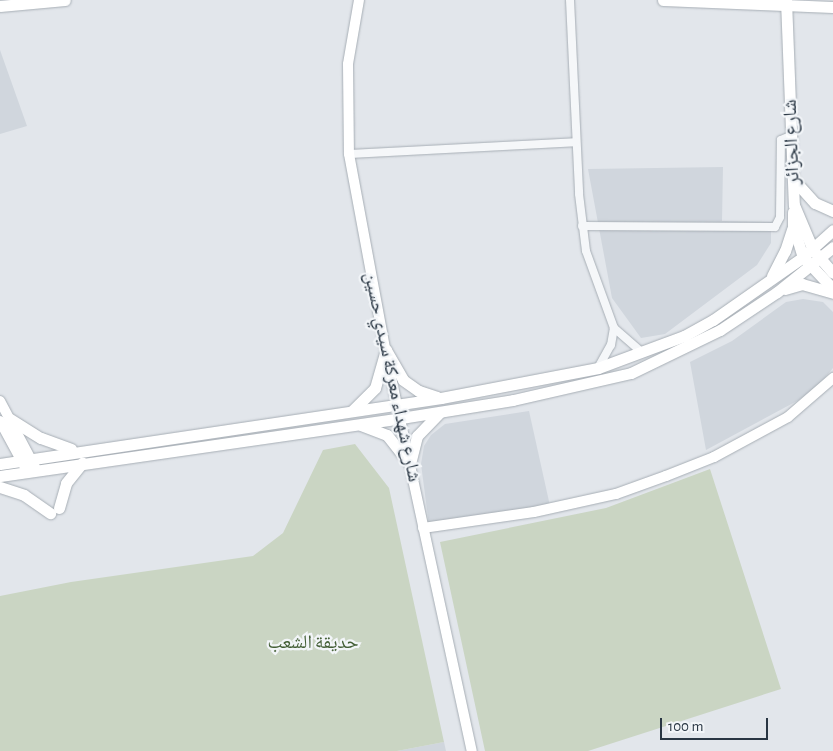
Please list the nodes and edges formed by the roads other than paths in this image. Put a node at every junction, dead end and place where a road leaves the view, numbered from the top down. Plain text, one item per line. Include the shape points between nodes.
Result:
1 (65, 0) edge
2 (359, 0) edge
3 (570, 0) edge
4 (663, 0) edge
5 (702, 1) edge
6 (786, 3) edge
7 (0, 6) edge
8 (833, 8) edge
9 (793, 135) junction
10 (576, 142) junction
11 (349, 154) junction
12 (780, 168) junction
13 (794, 175) junction
14 (794, 205) junction
15 (833, 211) edge
16 (792, 225) junction
17 (582, 226) junction
18 (833, 230) edge
19 (833, 247) edge
20 (808, 253) junction
21 (815, 263) junction
22 (833, 273) edge
23 (767, 283) junction
24 (833, 291) edge
25 (777, 292) junction
26 (614, 328) junction
27 (386, 350) junction
28 (643, 353) junction
29 (598, 368) junction
30 (833, 378) edge
31 (441, 398) junction
32 (0, 401) edge
33 (397, 403) junction
34 (353, 410) junction
35 (443, 411) junction
36 (401, 418) junction
37 (5, 420) edge
38 (356, 424) junction
39 (75, 450) junction
40 (26, 459) junction
41 (82, 463) junction
42 (0, 464) edge
43 (410, 464) junction
44 (32, 470) junction
45 (0, 476) edge
46 (0, 487) edge
47 (423, 528) junction
48 (472, 751) edge

1 - 7 main road
2 - 11 main road, شارع شهداء معركة سيدي حسين via 349,57
3 - 10 street
4 - 5 main road
5 - 6 main road
6 - 8 main road
6 - 9 main road, شارع الجزائر
9 - 12 street via 781,140
9 - 13 main road, شارع الجزائر
10 - 11 street
10 - 17 street
11 - 27 main road, شارع شهداء معركة سيدي حسين
12 - 13 street
12 - 17 street via 780,217 775,227
13 - 14 main road, شارع الجزائر
13 - 15 main road via 815,203
14 - 16 main road
14 - 20 main road, شارع الجزائر
16 - 20 main road
16 - 23 main road via 785,252
17 - 26 street via 594,280
18 - 20 main road
19 - 21 main road
20 - 21 main road, شارع الجزائر
20 - 23 main road
21 - 22 main road, شارع الجزائر
21 - 24 main road
21 - 25 main road
23 - 28 main road via 713,320
24 - 25 main road via 802,284
25 - 35 main road via 705,338 631,373 513,400
26 - 28 street
26 - 29 street via 611,345
27 - 31 main road via 402,380 419,391
27 - 33 main road, شارع شهداء معركة سيدي حسين
27 - 34 main road via 375,388
28 - 29 main road
29 - 31 main road
30 - 47 main road via 788,416 714,457 666,476 616,494 534,512
31 - 33 main road
32 - 37 main road
33 - 34 main road
33 - 36 main road, شارع شهداء معركة سيدي حسين
34 - 39 main road
35 - 36 main road
35 - 43 main road via 431,418 417,436
36 - 38 main road
36 - 43 main road, شارع شهداء معركة سيدي حسين
37 - 39 main road
37 - 40 main road
38 - 41 main road
38 - 43 main road via 387,435
39 - 40 main road
40 - 42 main road
40 - 44 main road
41 - 44 main road
41 - 46 main road via 66,483 55,510
43 - 47 main road, شارع شهداء معركة سيدي حسين
44 - 45 main road
47 - 48 main road, شارع شهداء معركة سيدي حسين

